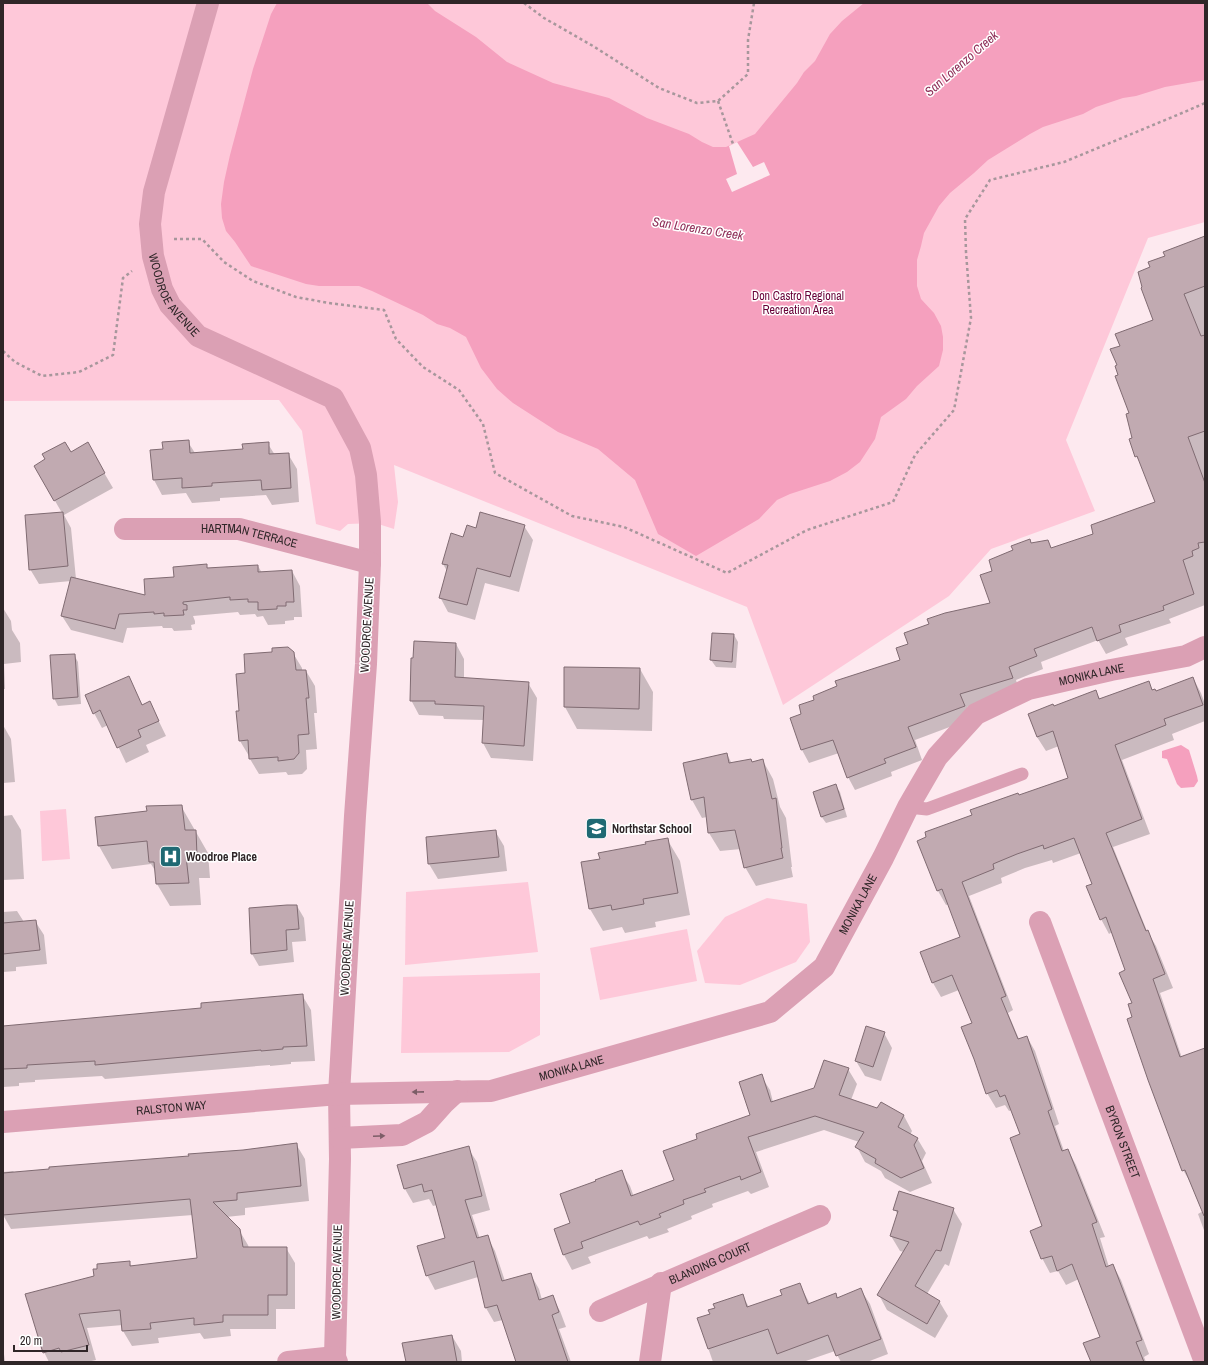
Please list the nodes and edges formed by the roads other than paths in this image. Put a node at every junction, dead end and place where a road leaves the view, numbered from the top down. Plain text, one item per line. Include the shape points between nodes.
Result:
1 (208, 3) edge
2 (125, 529) dead end
3 (370, 563) junction
4 (1205, 648) edge
5 (1022, 774) dead end
6 (908, 807) junction
7 (1040, 922) dead end
8 (457, 1091) junction
9 (340, 1094) junction
10 (3, 1122) edge
11 (340, 1138) junction
12 (820, 1216) dead end
13 (661, 1283) junction
14 (600, 1311) dead end
15 (336, 1359) edge
16 (288, 1362) edge
17 (650, 1362) edge
18 (1205, 1362) edge

1 - 3 street, WOODROE AVENUE via 154,192 150,224 152,256 170,305 198,336 333,398 360,448 366,475
2 - 3 street, HARTMAN TERRACE via 239,529
3 - 9 street, WOODROE AVENUE
4 - 6 street, MONIKA LANE via 1186,656 1028,689 976,714 937,757
5 - 6 lane via 927,809
6 - 8 street, MONIKA LANE via 824,967 770,1012 491,1090
7 - 18 street, BYRON STREET
8 -> 9 street, MONIKA LANE
11 -> 8 street via 402,1135 426,1122
9 - 10 street, RALSTON WAY
9 - 11 street, WOODROE AVENUE
11 - 15 street, WOODROE AVENUE
12 - 13 street, BLANDING COURT
13 - 14 street, BLANDING COURT
13 - 17 street
15 - 16 street

